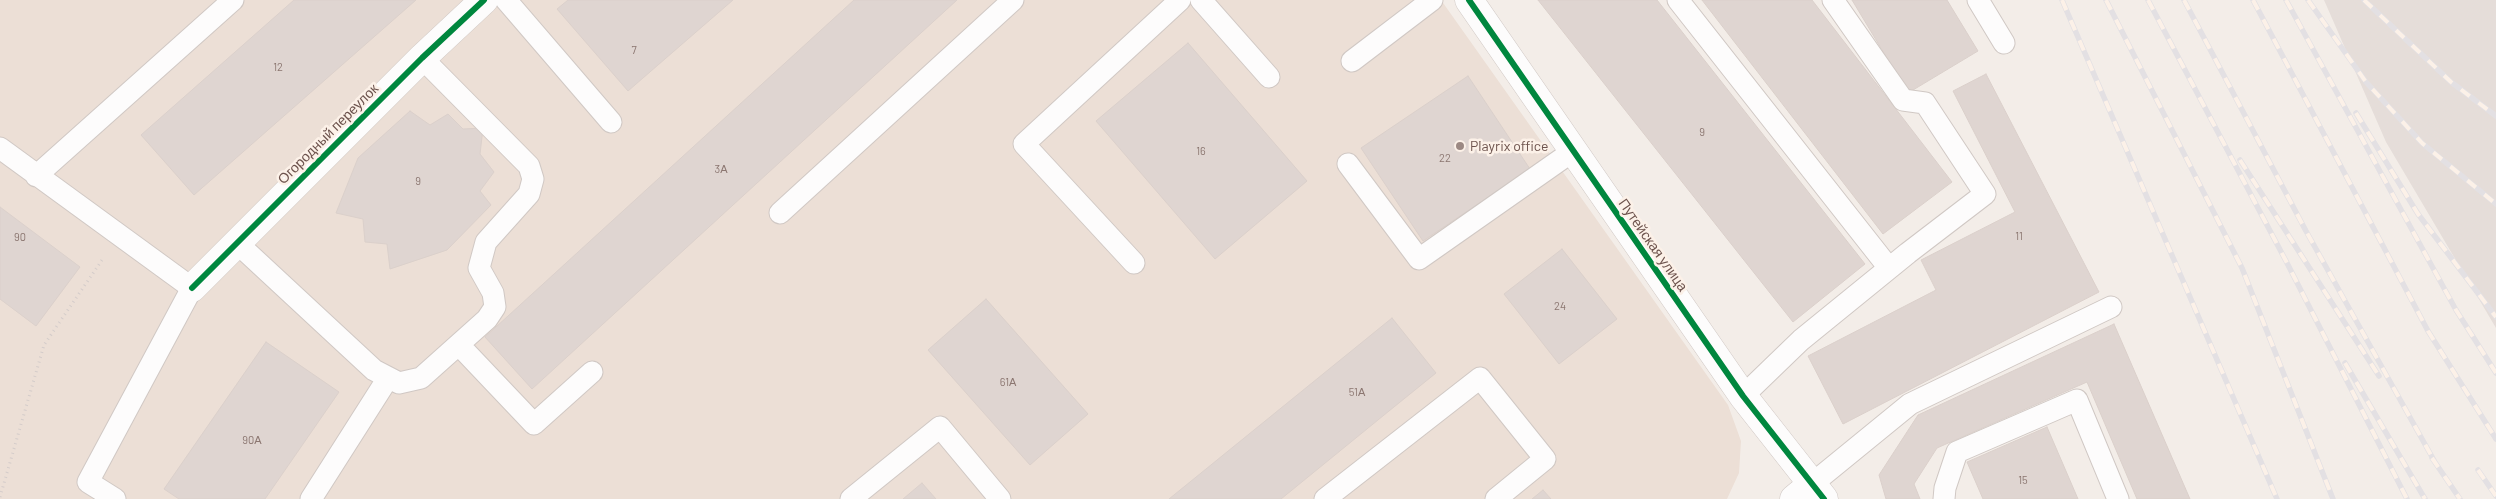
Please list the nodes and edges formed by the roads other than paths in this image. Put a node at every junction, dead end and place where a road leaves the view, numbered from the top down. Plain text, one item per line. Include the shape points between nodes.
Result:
1 (233, 0) edge
2 (484, 0) edge
3 (506, 0) edge
4 (1012, 0) edge
5 (1201, 0) edge
6 (1432, 0) edge
7 (1469, 0) edge
8 (1678, 0) edge
9 (1834, 0) edge
10 (1978, 0) edge
11 (1175, 2) edge
12 (2004, 43) dead end
13 (422, 58) junction
14 (1352, 61) dead end
15 (1269, 77) dead end
16 (611, 122) dead end
17 (0, 148) edge
18 (1573, 151) junction
19 (1348, 164) dead end
20 (36, 176) junction
21 (780, 213) dead end
22 (236, 242) junction
23 (1134, 263) dead end
24 (1889, 268) junction
25 (192, 288) junction
26 (2111, 307) dead end
27 (458, 344) junction
28 (592, 372) dead end
29 (388, 378) junction
30 (1743, 396) junction
31 (1810, 494) edge
32 (116, 499) edge
33 (311, 499) edge
34 (851, 499) edge
35 (1000, 499) edge
36 (1325, 499) edge
37 (1496, 499) edge
38 (1944, 499) edge
39 (2118, 499) edge

1 - 20 lane
2 - 13 street, Огородный переулок
3 - 16 lane
4 - 21 lane
5 - 15 lane
6 - 14 lane
7 - 18 street, Путейская улица
8 - 24 lane
9 - 24 lane via 1902,100 1925,103 1985,194
10 - 12 lane
11 - 23 lane via 1024,144
13 - 22 street, Огородный переулок
13 - 27 lane via 528,166 533,179 530,194 486,242 479,268 493,293 495,307 487,319
17 - 20 lane
18 - 19 lane via 1419,259
18 - 30 street, Путейская улица
20 - 25 lane
22 - 25 street, Огородный переулок
22 - 29 lane via 374,370
24 - 30 lane via 1802,340
25 - 32 lane via 88,482
26 - 31 lane via 1910,404
27 - 28 lane via 534,424
27 - 29 lane via 421,378 399,383
29 - 33 lane
30 - 31 street, Путейская улица
34 - 35 lane via 940,427
36 - 37 lane via 1480,378 1545,459
38 - 39 lane via 1957,452 2077,400

